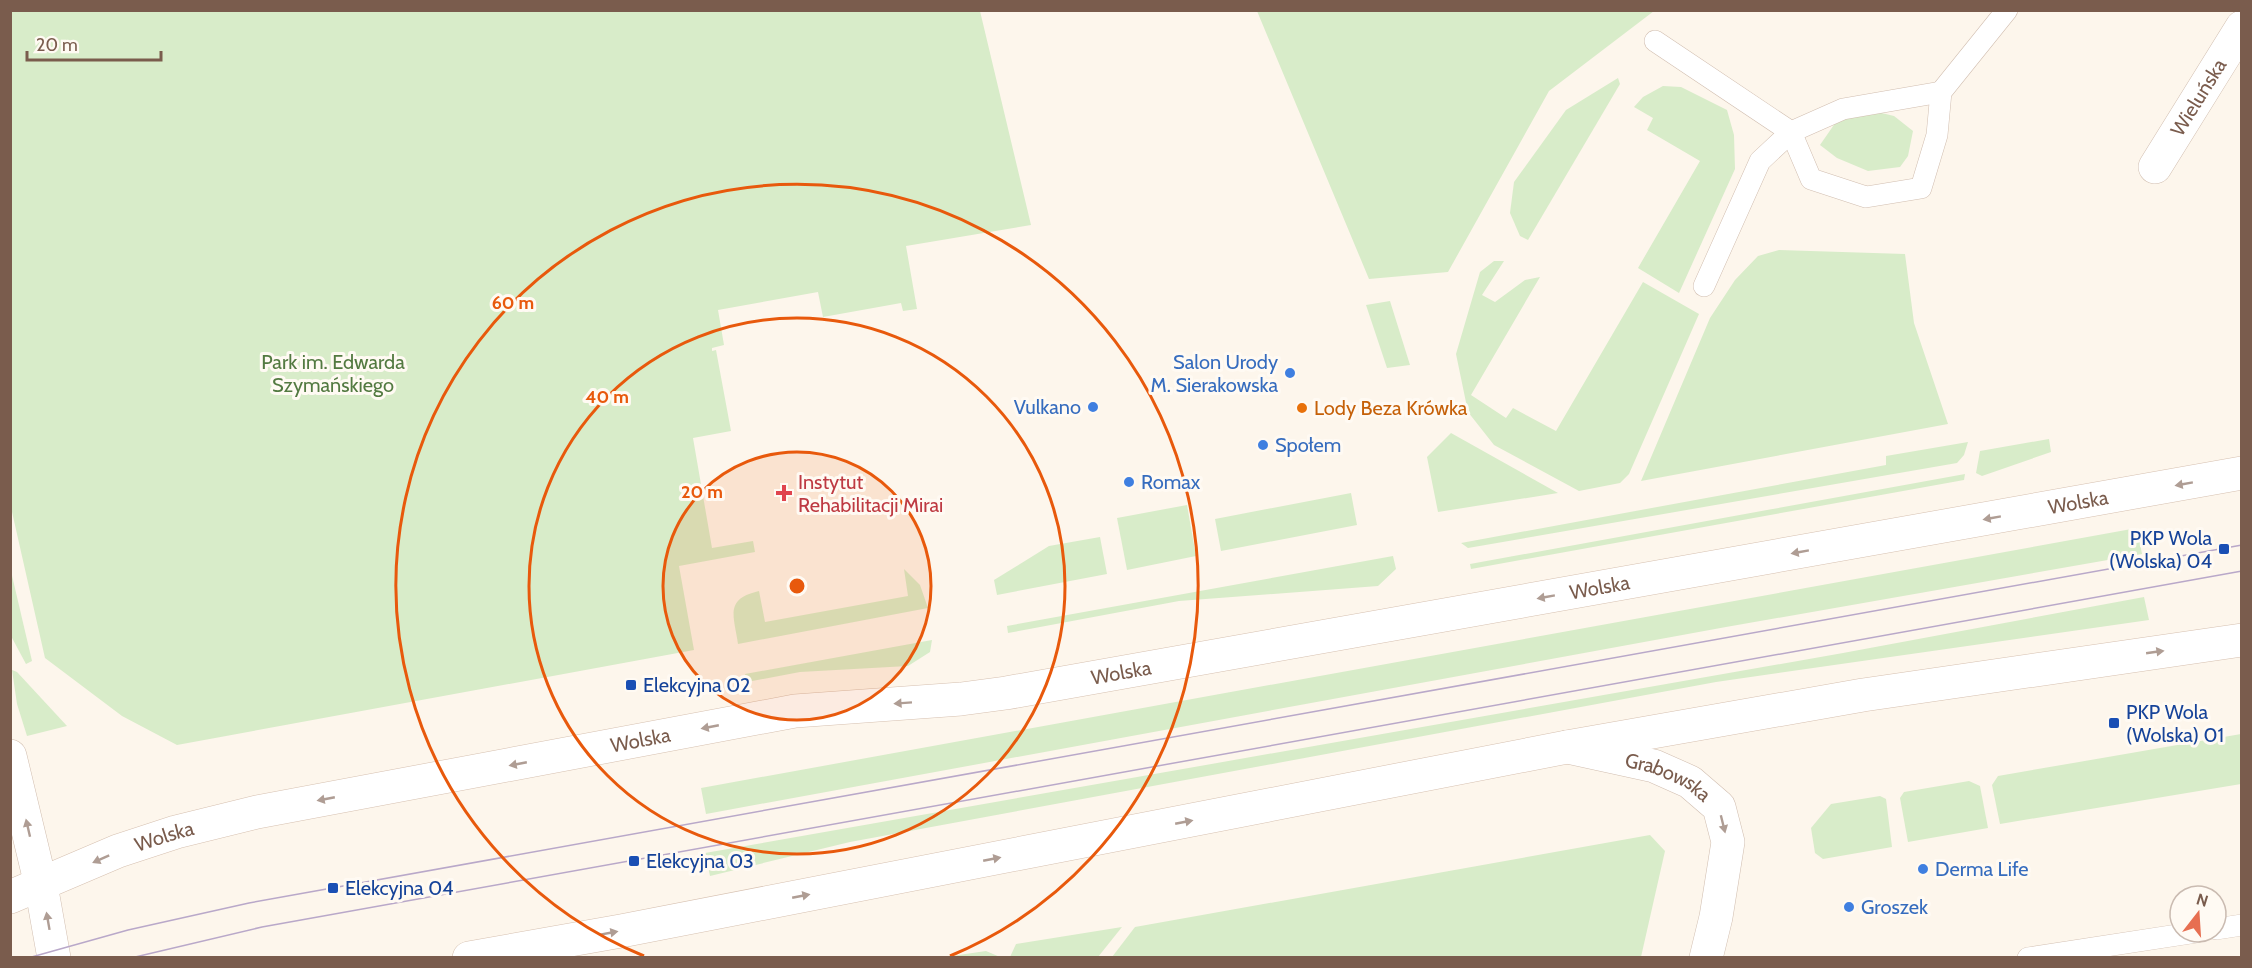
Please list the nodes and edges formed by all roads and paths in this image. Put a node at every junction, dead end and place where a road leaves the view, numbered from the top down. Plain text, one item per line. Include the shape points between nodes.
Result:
1 (2007, 10) edge
2 (2241, 27) edge
3 (1656, 41) dead end
4 (1941, 92) junction
5 (1791, 132) junction
6 (2155, 167) dead end
7 (1704, 286) dead end
8 (2241, 473) edge
9 (2241, 640) edge
10 (1567, 747) junction
11 (10, 756) edge
12 (41, 885) junction
13 (10, 897) edge
14 (2168, 936) edge
15 (2139, 941) junction
16 (560, 950) edge
17 (54, 957) edge
18 (469, 957) edge
19 (1706, 957) edge
20 (2028, 957) edge
21 (2152, 957) edge

1 - 4 lane
2 - 6 main road, Wieluńska
3 - 5 lane
4 - 5 lane via 1843,109
4 - 5 lane via 1936,135 1921,188 1866,197 1811,179
5 - 7 lane via 1760,161
8 -> 12 main road, Wolska via 1006,693 795,711 257,812 137,845
10 -> 9 main road via 1863,695
16 -> 10 main road
10 -> 19 main road, Grabowska via 1654,765 1690,782 1719,807 1728,842
12 -> 11 main road
12 - 13 main road, Wolska
17 -> 12 main road
14 - 15 lane
15 - 20 lane
15 - 21 lane
16 - 18 main road

